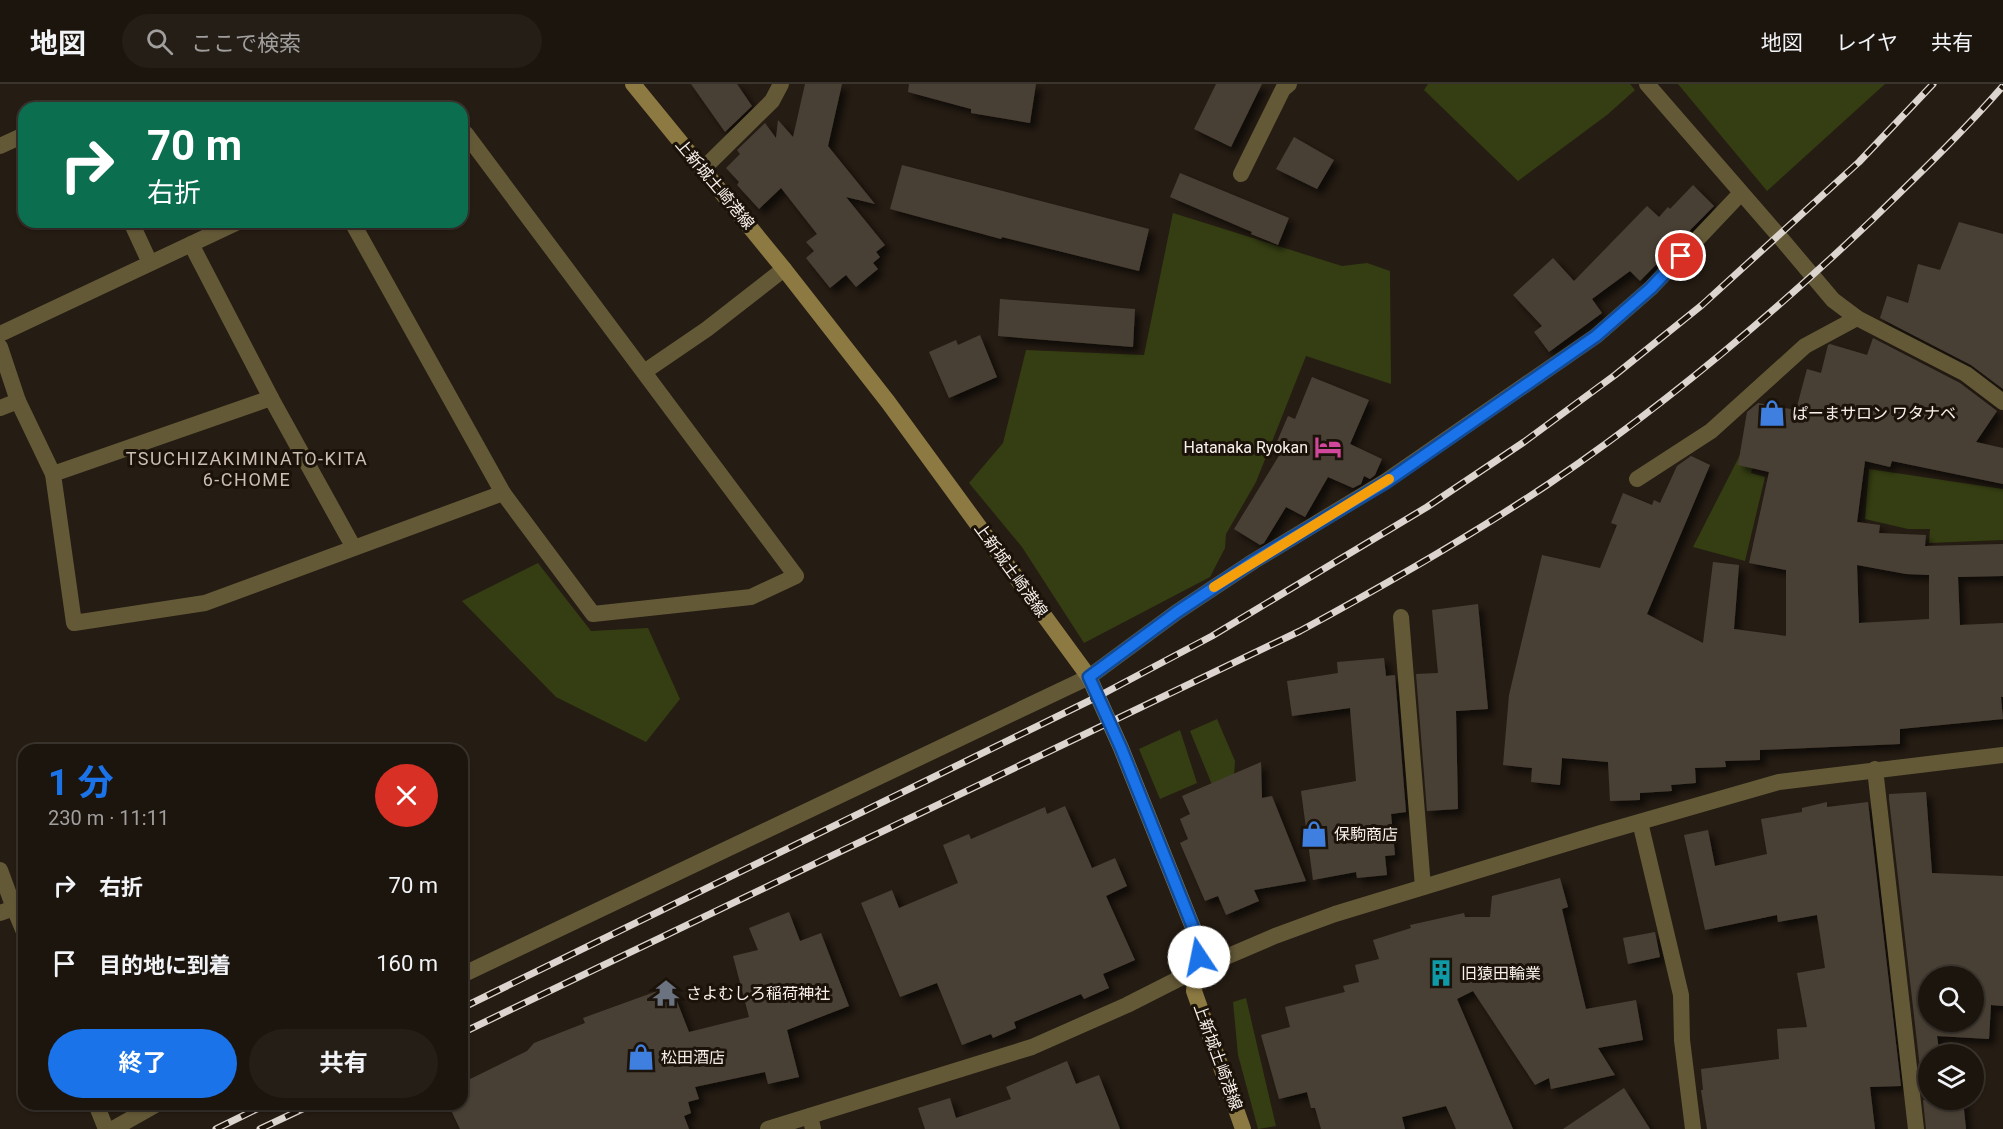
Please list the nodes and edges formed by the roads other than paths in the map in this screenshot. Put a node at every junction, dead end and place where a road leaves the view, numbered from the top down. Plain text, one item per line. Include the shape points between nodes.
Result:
1 (633, 84) edge
2 (781, 84) edge
3 (1289, 84) edge
4 (1647, 84) edge
5 (468, 137) edge
6 (18, 138) edge
7 (0, 146) edge
8 (704, 169) junction
9 (1241, 174) dead end
10 (1742, 193) junction
11 (134, 228) edge
12 (225, 228) edge
13 (355, 228) edge
14 (191, 244) junction
15 (150, 263) junction
16 (784, 269) junction
17 (1857, 318) junction
18 (0, 334) edge
19 (0, 347) edge
20 (644, 372) junction
21 (271, 398) junction
22 (18, 401) junction
23 (2003, 402) edge
24 (0, 408) edge
25 (53, 474) junction
26 (1637, 479) dead end
27 (503, 493) junction
28 (354, 548) junction
29 (1401, 617) dead end
30 (1089, 677) junction
31 (2003, 755) edge
32 (1875, 769) junction
33 (1640, 822) junction
34 (0, 870) edge
35 (1424, 887) junction
36 (7, 911) edge
37 (18, 925) edge
38 (1198, 969) junction
39 (468, 972) edge
40 (98, 1110) edge
41 (146, 1110) edge
42 (812, 1123) edge
43 (106, 1129) edge
44 (112, 1129) edge
45 (768, 1129) edge
46 (1243, 1129) edge
47 (1693, 1129) edge
48 (1916, 1129) edge

1 - 8 main road, 上新城土崎港線
2 - 8 street via 772,101
3 - 9 street via 1282,89
4 - 10 street
5 - 20 street
6 - 7 street
8 - 16 main road, 上新城土崎港線
10 - 17 street via 1833,300
10 - 30 street via 1651,288 1596,336 1386,482 1177,612
11 - 15 street
12 - 14 street
13 - 27 street
14 - 15 street
14 - 21 street
15 - 18 street
16 - 20 street
16 - 30 main road, 上新城土崎港線 via 888,402
17 - 23 street via 1966,374
17 - 26 street via 1805,346 1711,431
19 - 22 street
20 - 27 street via 796,576 751,597 593,614
21 - 25 street
21 - 28 street
22 - 24 street
22 - 25 street
25 - 28 street via 74,622 205,603
27 - 28 street
29 - 35 street
30 - 38 main road, 上新城土崎港線 via 1200,945
30 - 39 street
31 - 32 street
32 - 33 street via 1779,782
32 - 48 street
33 - 35 street
33 - 47 street via 1681,995 1682,1040
34 - 36 street
35 - 38 street via 1335,914
36 - 37 street
38 - 42 street via 1032,1047
38 - 46 main road, 上新城土崎港線 via 1194,991
40 - 43 street
41 - 44 street
42 - 45 street

